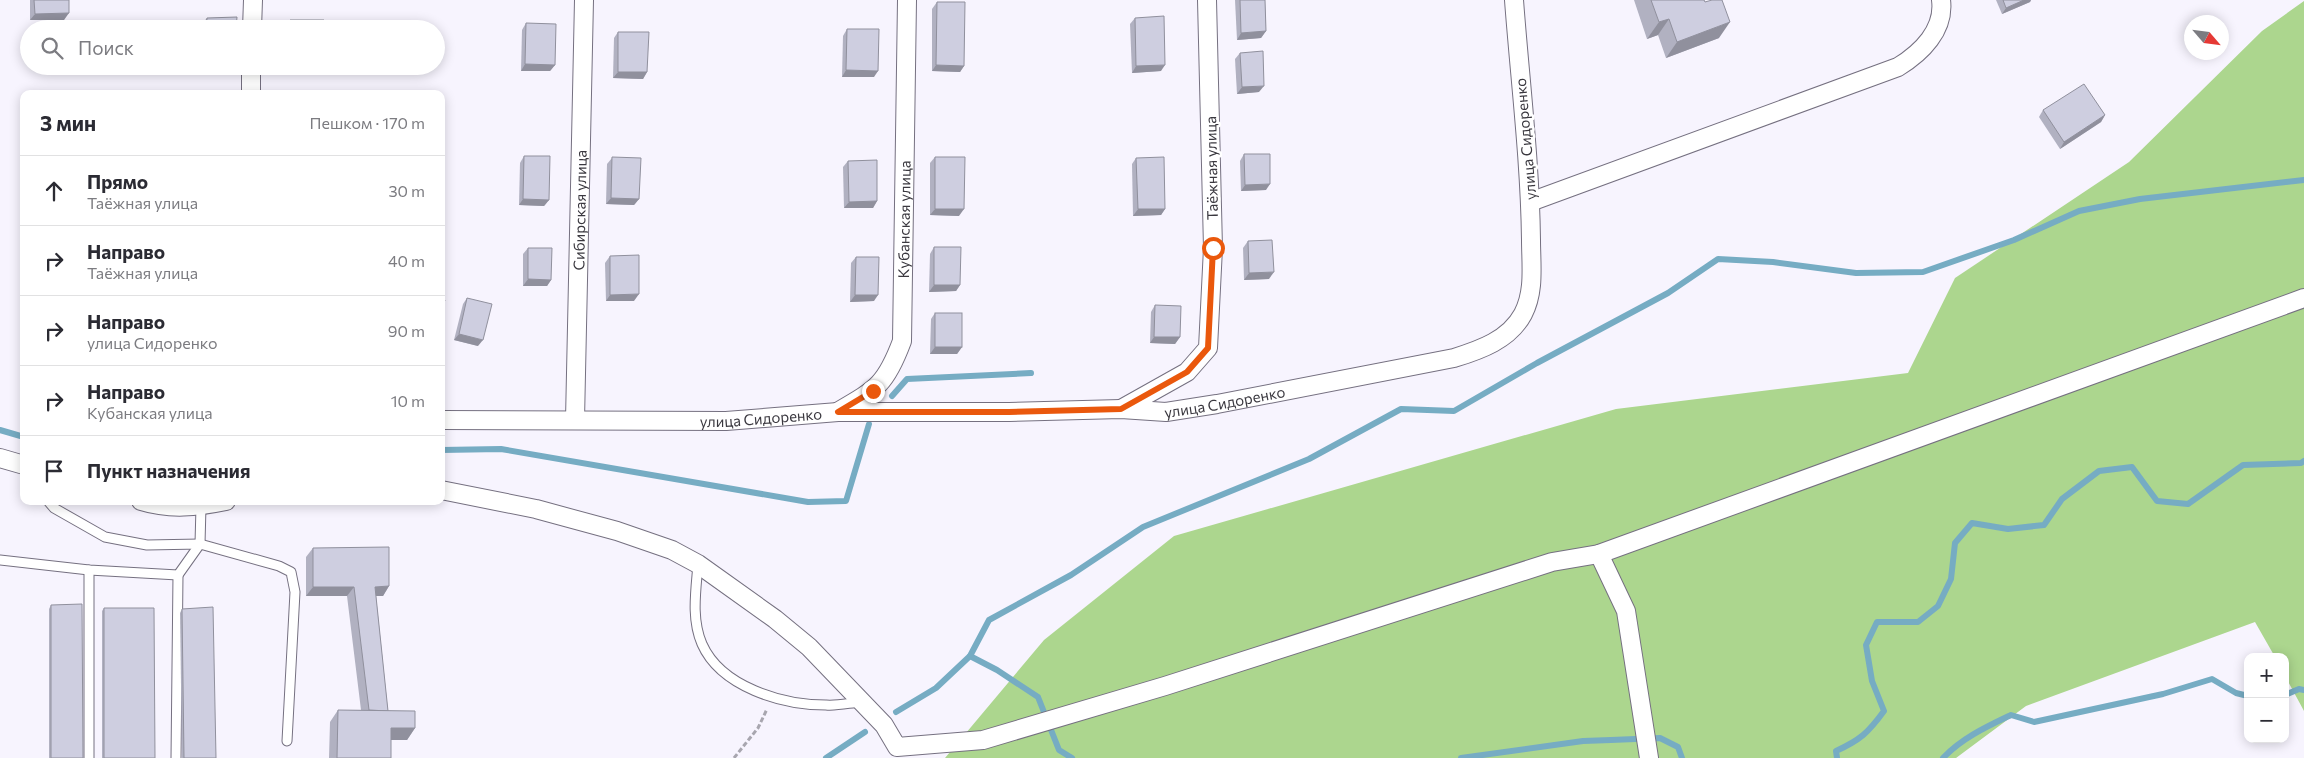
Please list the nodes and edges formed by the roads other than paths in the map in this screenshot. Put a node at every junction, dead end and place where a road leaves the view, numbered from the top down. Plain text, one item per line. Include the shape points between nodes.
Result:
1 (253, 0) edge
2 (584, 0) edge
3 (907, 0) edge
4 (1207, 0) edge
5 (1514, 0) edge
6 (1941, 0) edge
7 (252, 20) edge
8 (251, 75) edge
9 (251, 90) edge
10 (1530, 202) junction
11 (2304, 298) edge
12 (1121, 409) junction
13 (838, 412) junction
14 (445, 420) edge
15 (575, 420) junction
16 (445, 491) edge
17 (51, 505) edge
18 (182, 505) edge
19 (206, 505) edge
20 (201, 506) junction
21 (200, 544) junction
22 (1599, 554) junction
23 (0, 560) edge
24 (698, 564) junction
25 (89, 570) junction
26 (178, 575) junction
27 (860, 702) junction
28 (287, 741) dead end
29 (894, 753) edge
30 (89, 758) edge
31 (176, 758) edge
32 (1649, 758) edge

1 - 7 street
2 - 15 street, Сибирская улица
3 - 13 street, Кубанская улица via 902,341 892,368 873,391
4 - 12 street, Таёжная улица via 1213,248 1208,348 1187,372
5 - 10 street, улица Сидоренко
6 - 10 street via 1939,20 1931,39 1916,56 1898,67
8 - 9 street
10 - 12 street, улица Сидоренко via 1529,302 1522,317 1508,333 1481,350 1217,404 1166,412
11 - 22 street
12 - 13 street, улица Сидоренко
13 - 15 street, улица Сидоренко via 726,421
14 - 15 street, улица Сидоренко
16 - 24 street via 617,530 672,550
17 - 21 lane via 106,537 147,545
18 - 20 street
19 - 20 street
20 - 21 lane
21 - 26 lane
21 - 28 lane via 291,572 294,592
22 - 29 street via 1552,562 1166,686 983,740
22 - 32 street via 1626,611
23 - 25 lane
24 - 27 street via 809,647
24 - 27 lane via 695,610 702,643 717,668 773,698 827,706
25 - 26 lane
25 - 30 lane
26 - 31 lane
27 - 29 street via 884,725

